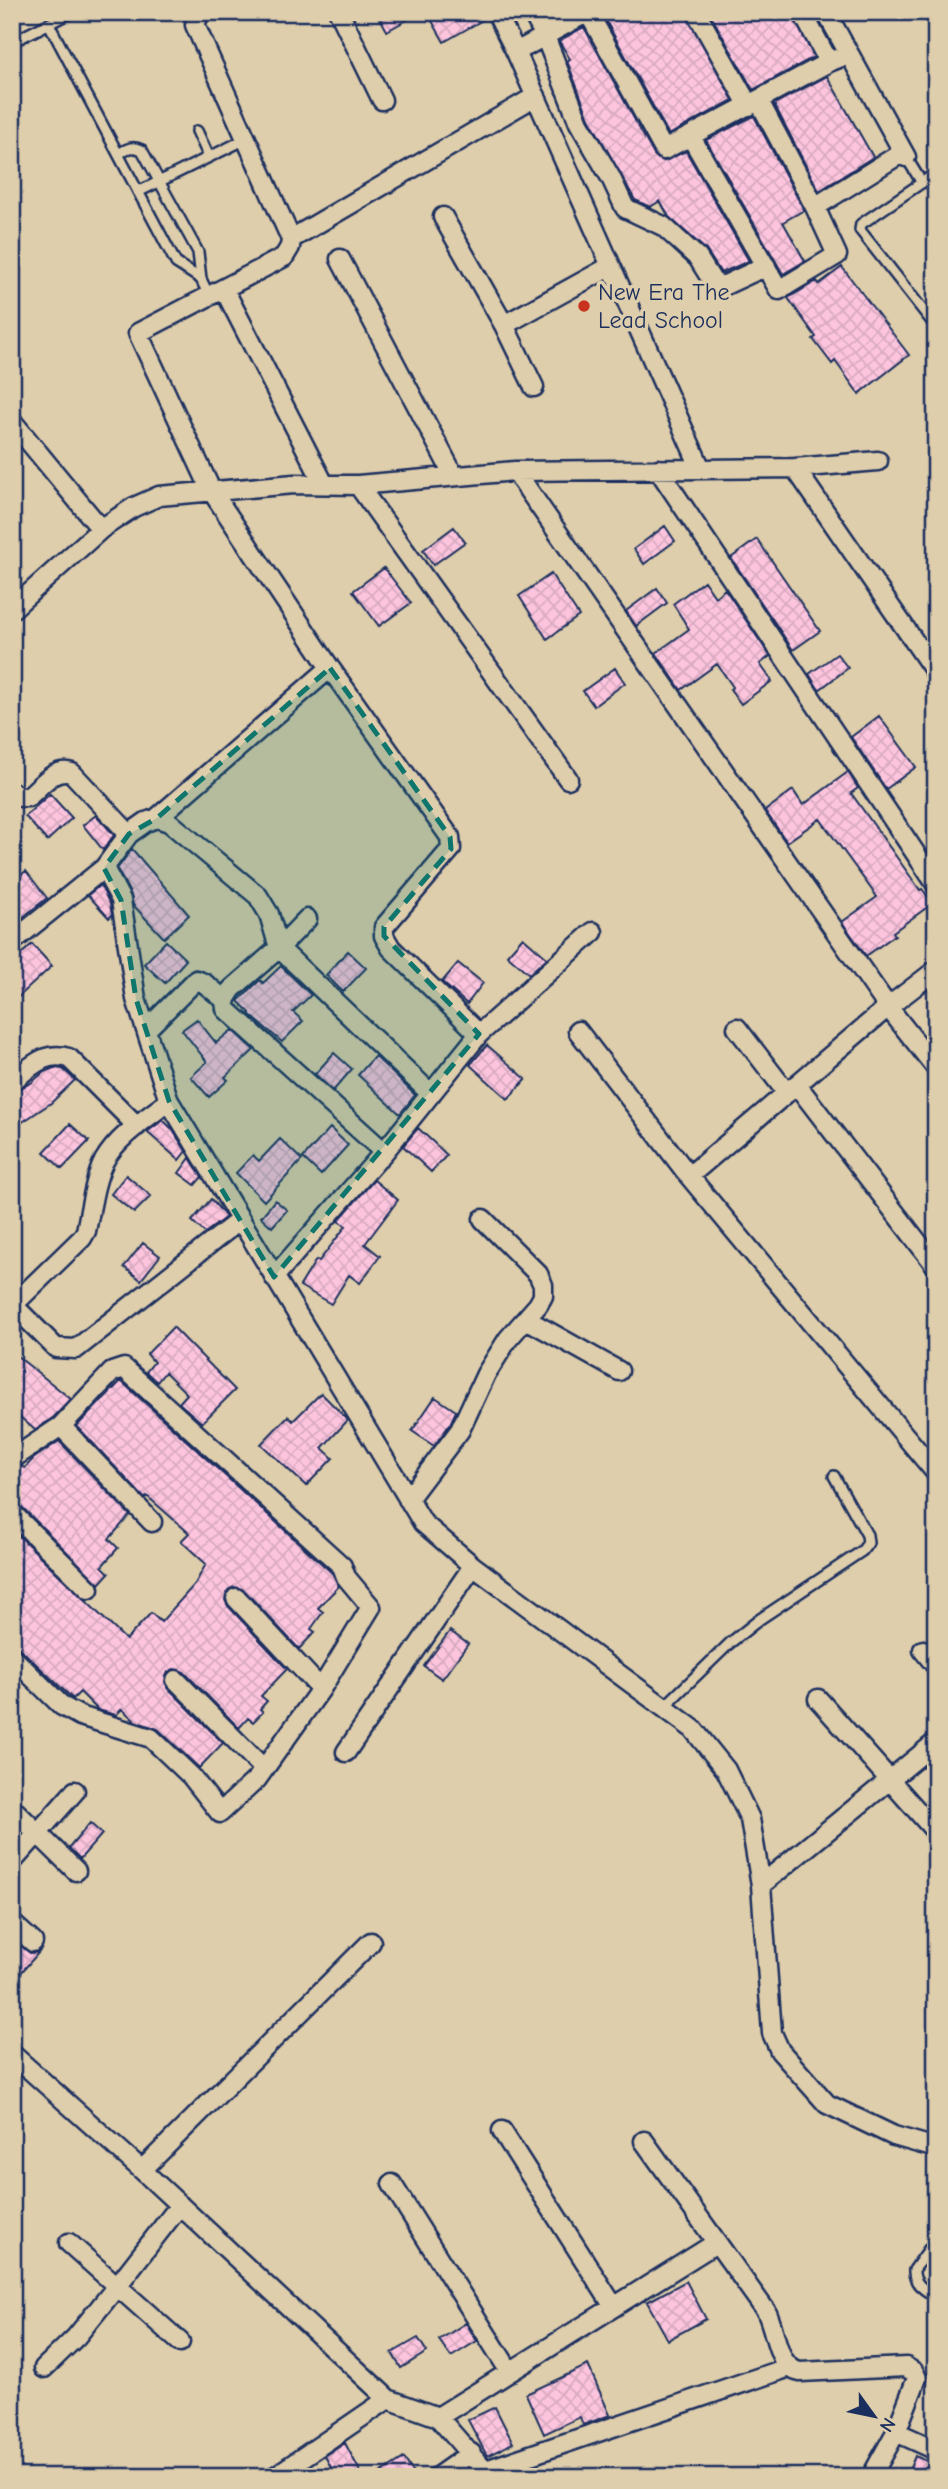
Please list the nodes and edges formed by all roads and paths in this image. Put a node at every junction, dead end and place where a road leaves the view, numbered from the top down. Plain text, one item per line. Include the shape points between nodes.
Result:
1 (72, 12) edge
2 (200, 12) edge
3 (339, 12) edge
4 (496, 12) edge
5 (532, 12) edge
6 (696, 12) edge
7 (802, 12) edge
8 (826, 12) edge
9 (49, 24) junction
10 (545, 36) junction
11 (12, 42) edge
12 (516, 52) junction
13 (849, 54) junction
14 (829, 62) junction
15 (536, 96) junction
16 (382, 100) dead end
17 (754, 104) junction
18 (197, 131) dead end
19 (691, 137) junction
20 (246, 139) junction
21 (118, 154) junction
22 (905, 154) junction
23 (209, 157) junction
24 (936, 173) edge
25 (159, 181) junction
26 (922, 183) junction
27 (138, 192) junction
28 (815, 207) junction
29 (443, 217) dead end
30 (291, 239) junction
31 (340, 259) dead end
32 (611, 266) junction
33 (766, 266) junction
34 (201, 279) junction
35 (216, 292) junction
36 (936, 309) edge
37 (504, 325) junction
38 (934, 326) edge
39 (534, 387) dead end
40 (12, 421) edge
41 (877, 461) dead end
42 (795, 468) junction
43 (658, 469) junction
44 (701, 469) junction
45 (515, 471) junction
46 (454, 476) junction
47 (324, 484) junction
48 (358, 485) junction
49 (211, 490) junction
50 (101, 529) junction
51 (12, 609) edge
52 (330, 668) junction
53 (936, 673) edge
54 (568, 779) dead end
55 (12, 792) edge
56 (157, 818) junction
57 (129, 834) junction
58 (104, 868) junction
59 (936, 884) edge
60 (307, 919) dead end
61 (593, 932) dead end
62 (12, 942) edge
63 (279, 948) junction
64 (936, 970) edge
65 (225, 1000) junction
66 (888, 1007) junction
67 (737, 1028) dead end
68 (146, 1030) junction
69 (578, 1031) dead end
70 (479, 1034) junction
71 (936, 1068) edge
72 (12, 1081) edge
73 (792, 1089) junction
74 (431, 1094) junction
75 (169, 1101) junction
76 (136, 1126) junction
77 (384, 1152) junction
78 (690, 1176) junction
79 (483, 1219) dead end
80 (240, 1220) junction
81 (936, 1266) edge
82 (274, 1277) junction
83 (13, 1305) edge
84 (526, 1319) junction
85 (620, 1371) dead end
86 (61, 1426) junction
87 (12, 1459) edge
88 (936, 1473) edge
89 (834, 1476) dead end
90 (408, 1499) junction
91 (12, 1513) edge
92 (152, 1522) dead end
93 (473, 1566) junction
94 (89, 1589) dead end
95 (236, 1598) dead end
96 (923, 1650) dead end
97 (12, 1657) edge
98 (936, 1665) edge
99 (176, 1680) dead end
100 (321, 1689) junction
101 (818, 1699) dead end
102 (664, 1707) junction
103 (936, 1742) edge
104 (346, 1752) dead end
105 (264, 1769) junction
106 (890, 1781) junction
107 (75, 1791) dead end
108 (12, 1808) edge
109 (936, 1832) edge
110 (38, 1833) junction
111 (12, 1862) edge
112 (76, 1871) dead end
113 (761, 1885) junction
114 (12, 1923) edge
115 (33, 1942) dead end
116 (371, 1942) dead end
117 (12, 2054) edge
118 (502, 2131) dead end
119 (644, 2141) dead end
120 (936, 2148) edge
121 (142, 2171) junction
122 (392, 2183) dead end
123 (180, 2205) junction
124 (936, 2239) edge
125 (69, 2243) dead end
126 (716, 2243) junction
127 (117, 2286) junction
128 (936, 2297) edge
129 (614, 2307) junction
130 (180, 2342) dead end
131 (44, 2368) dead end
132 (787, 2368) junction
133 (510, 2372) junction
134 (388, 2399) junction
135 (438, 2417) junction
136 (896, 2432) junction
137 (936, 2450) edge
138 (471, 2454) junction
139 (488, 2473) edge
140 (274, 2477) edge
141 (437, 2477) edge
142 (872, 2477) edge

1 - 9 lane
2 - 20 street via 195,25
3 - 16 street
4 - 12 street
5 - 10 street
6 - 17 street
7 - 14 street
8 - 13 street
9 - 11 lane
9 - 21 lane
10 - 12 street
10 - 19 street via 588,12 664,150
10 - 33 street via 579,123 625,208 663,226 698,258 713,282 723,286
12 - 15 street
13 - 14 street
13 - 22 street
14 - 17 street
15 - 30 street
15 - 32 street
17 - 19 street
17 - 28 street
18 - 23 lane
19 - 33 street
20 - 23 lane
20 - 30 street
21 - 25 lane via 129,147 142,150
21 - 27 lane
22 - 26 lane
22 - 28 street
23 - 25 lane
24 - 26 lane
25 - 27 lane
25 - 34 lane via 198,252
26 - 38 lane via 861,224 860,230
27 - 34 lane via 176,263
28 - 33 street via 837,254 779,290
29 - 37 street
30 - 35 street via 284,257
31 - 46 street
32 - 37 street
32 - 44 street
34 - 35 lane
35 - 47 street
35 - 49 street via 138,333
36 - 38 lane
37 - 39 street
40 - 50 street
41 - 42 street
42 - 44 street
42 - 53 street
43 - 44 street
43 - 45 street
43 - 59 street
45 - 46 street
45 - 66 street
46 - 48 street
47 - 48 street
47 - 49 street
48 - 54 street
49 - 50 street via 159,496
49 - 52 street
50 - 51 street
52 - 56 street
52 - 70 street via 450,837 451,849 384,927 384,936
55 - 57 street via 28,797 55,773 64,771
56 - 57 street
56 - 63 street via 169,822 258,896
57 - 58 street
58 - 62 street
58 - 68 street via 125,914 135,992
60 - 63 street
61 - 70 street
63 - 65 street
63 - 74 street
64 - 66 street
65 - 68 street via 196,980
65 - 77 street via 233,1017
66 - 71 street
66 - 73 street
67 - 73 street
68 - 75 street
69 - 78 street
70 - 74 street
72 - 76 street via 47,1056 69,1058
73 - 78 street
73 - 81 street
74 - 77 street
75 - 76 street
75 - 80 street
76 - 83 street via 105,1160 82,1238
77 - 82 street
78 - 88 street
79 - 84 street via 538,1274 543,1285 543,1296
80 - 82 street
80 - 83 street via 76,1349 56,1348
82 - 90 street
84 - 85 street
84 - 90 street via 486,1374 460,1430
86 - 87 street
86 - 92 street
86 - 100 street via 107,1377 124,1368 342,1566 371,1607
89 - 102 lane via 868,1543 730,1643
90 - 93 street via 423,1523
91 - 94 street
93 - 102 street
93 - 104 street
95 - 100 street
96 - 98 street
97 - 105 street via 62,1706 151,1738 191,1776 220,1813
99 - 105 street
100 - 105 street
101 - 106 street
102 - 113 street via 693,1729 726,1770 750,1819
103 - 106 street
106 - 109 street
106 - 113 street
107 - 110 street
108 - 110 street
110 - 111 street
110 - 112 street
113 - 120 street via 772,2033 780,2051 827,2104 894,2136
114 - 115 street
116 - 121 street
117 - 121 street
118 - 129 street
119 - 126 street
121 - 123 street
122 - 133 street
123 - 127 street
123 - 134 street
124 - 128 lane via 914,2270 916,2282
125 - 127 street
126 - 129 street
126 - 132 street via 766,2311
127 - 130 street
127 - 131 street
129 - 133 street
132 - 136 street via 800,2372 906,2367 917,2378
132 - 139 street
133 - 135 street
134 - 135 street
134 - 140 street
135 - 138 street
136 - 137 street
136 - 142 street
138 - 139 street
138 - 141 street

